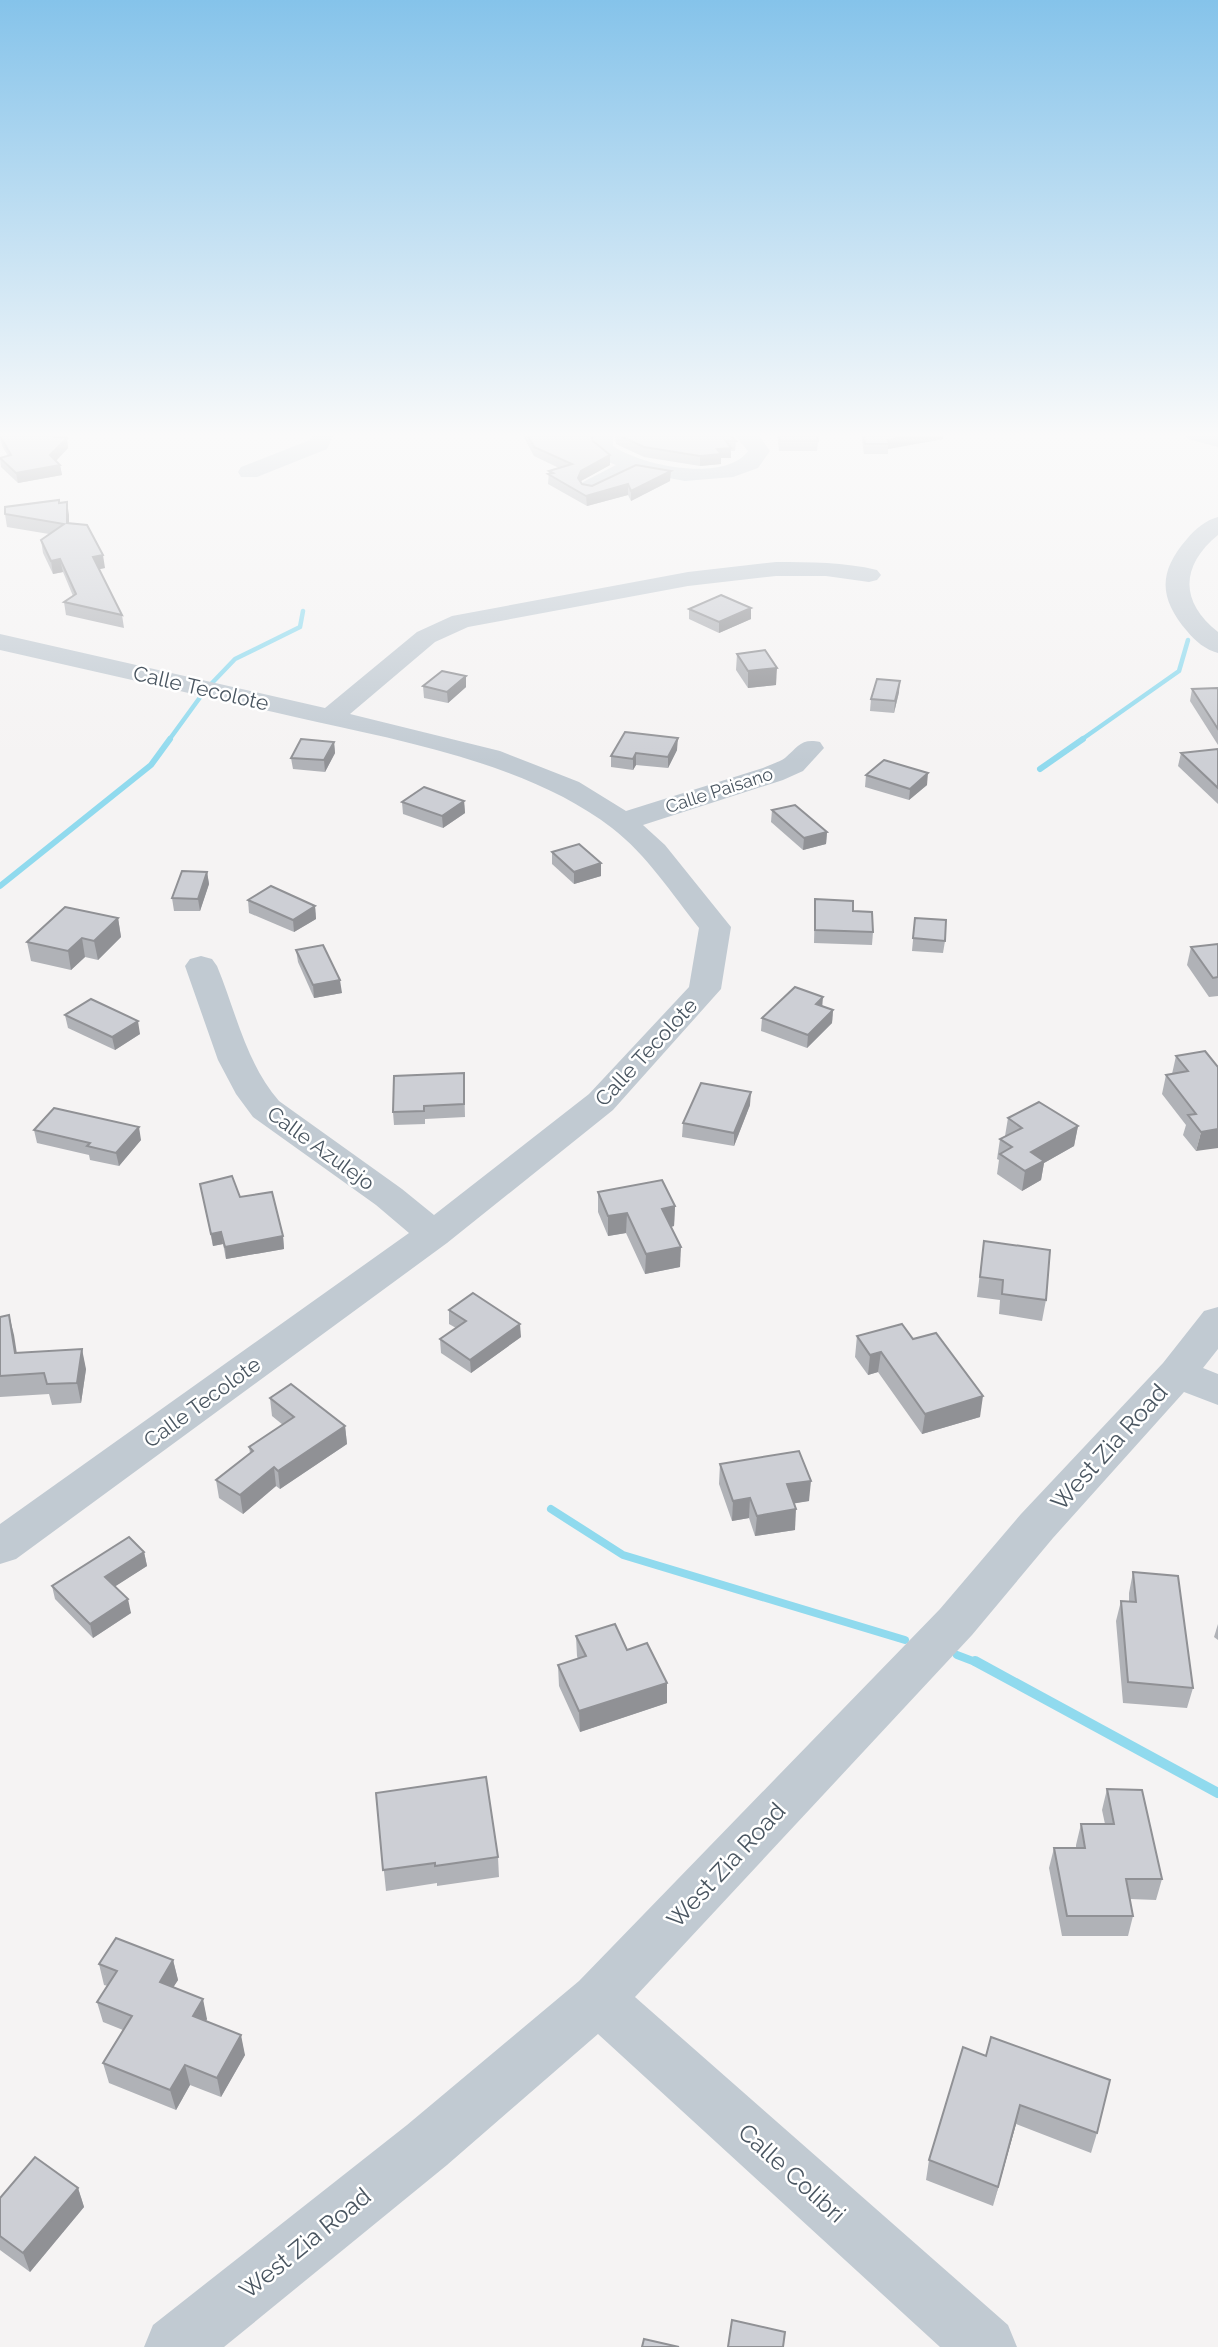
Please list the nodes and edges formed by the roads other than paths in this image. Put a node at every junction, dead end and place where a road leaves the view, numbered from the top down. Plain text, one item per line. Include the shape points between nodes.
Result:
1 (1198, 544) edge
2 (869, 575) dead end
3 (0, 642) edge
4 (1218, 645) edge
5 (330, 717) junction
6 (810, 748) dead end
7 (623, 822) junction
8 (201, 966) dead end
9 (435, 1234) junction
10 (1218, 1321) edge
11 (1198, 1381) edge
12 (0, 1547) edge
13 (598, 2000) junction
14 (174, 2347) edge
15 (986, 2347) edge

1 - 4 street via 1177,573 1180,605
2 - 5 street via 776,569 688,579 461,621 426,638
3 - 5 street, Calle Tecolote
5 - 7 street, Calle Tecolote via 490,757 569,788
6 - 7 street, Calle Paisano via 793,765 773,774
7 - 9 street, Calle Tecolote via 654,850 715,927 705,989 601,1102
8 - 9 street, Calle Azulejo via 241,1076 252,1094 266,1110
9 - 12 street, Calle Tecolote
10 - 11 street, West Zia Road
11 - 13 street, West Zia Road via 1037,1526 956,1622
13 - 14 street, West Zia Road via 427,2145
13 - 15 street, Calle Colibri

